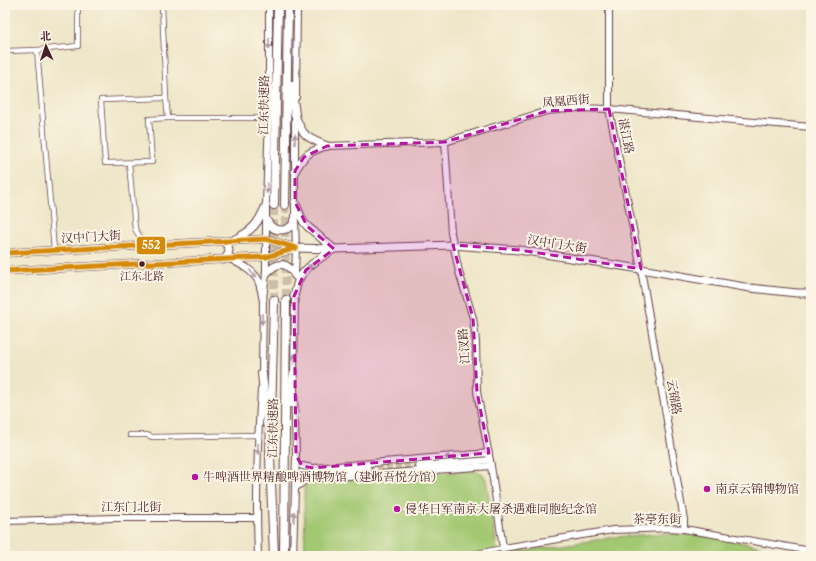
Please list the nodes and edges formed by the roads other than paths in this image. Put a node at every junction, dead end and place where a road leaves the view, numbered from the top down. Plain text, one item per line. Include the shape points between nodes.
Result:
1 (78, 5) edge
2 (162, 5) edge
3 (271, 5) edge
4 (288, 5) edge
5 (296, 5) edge
6 (609, 5) edge
7 (37, 50) junction
8 (5, 51) edge
9 (277, 62) junction
10 (287, 62) junction
11 (166, 98) junction
12 (609, 109) junction
13 (295, 114) junction
14 (168, 118) junction
15 (269, 118) junction
16 (811, 126) edge
17 (445, 142) junction
18 (327, 146) junction
19 (129, 163) junction
20 (295, 171) junction
21 (295, 202) junction
22 (270, 205) junction
23 (285, 205) tunnel mouth
24 (266, 219) junction
25 (295, 219) junction
26 (266, 239) junction
27 (222, 241) junction
28 (231, 241) junction
29 (145, 245) junction
30 (453, 245) junction
31 (296, 248) junction
32 (334, 249) junction
33 (54, 250) junction
34 (5, 253) edge
35 (266, 258) junction
36 (231, 259) junction
37 (223, 260) junction
38 (641, 269) junction
39 (5, 271) edge
40 (266, 274) junction
41 (295, 276) junction
42 (811, 293) edge
43 (294, 296) junction
44 (263, 299) junction
45 (274, 300) tunnel mouth
46 (286, 300) tunnel mouth
47 (262, 373) junction
48 (294, 374) junction
49 (285, 432) junction
50 (130, 434) dead end
51 (258, 436) junction
52 (296, 455) junction
53 (270, 457) junction
54 (414, 460) junction
55 (490, 460) junction
56 (399, 461) junction
57 (387, 462) junction
58 (372, 463) junction
59 (302, 466) junction
60 (418, 468) junction
61 (370, 472) junction
62 (401, 472) junction
63 (317, 473) junction
64 (387, 473) junction
65 (307, 479) junction
66 (295, 488) junction
67 (256, 518) junction
68 (5, 521) edge
69 (684, 529) junction
70 (503, 548) junction
71 (811, 551) edge
72 (258, 556) edge
73 (274, 556) edge
74 (284, 556) edge
75 (293, 556) edge
76 (462, 556) edge

1 - 7 street via 78,46
2 - 11 street
3 - 9 highway, 江东快速路
3 -> 15 street
4 - 10 highway, 江东快速路
5 - 13 street
6 - 12 street, 湛江路
7 - 8 street
7 - 33 street
9 - 15 highway
9 - 22 highway, 江东快速路
10 - 13 highway
10 - 23 highway, 江东快速路
11 - 14 street
11 - 19 street via 101,100 105,163
12 - 16 street, 凤凰西街
12 - 17 street, 凤凰西街 via 547,111
12 - 38 street, 湛江路
13 - 18 main road via 307,137
20 -> 13 street
14 - 15 street
14 - 19 street via 149,119 152,162
15 -> 22 street
17 - 18 street, 凤凰西街
17 - 30 street, 江汊路
18 - 20 main road via 304,157
19 - 29 street via 134,229
20 - 21 street
21 - 25 street
21 - 32 main road via 307,226
22 - 24 street
22 - 28 main road via 253,228
24 - 25 main road via 276,230 289,228
24 - 26 street
25 - 31 street
26 - 28 main road, 汉中门大街
26 - 31 main road, 汉中门大街
26 - 35 street
27 - 28 main road, 汉中门大街
27 - 29 main road, 汉中门大街
27 - 37 main road via 229,247 229,253
29 - 33 main road, 汉中门大街
30 - 32 main road, 汉中门大街
30 - 38 main road, 汉中门大街 via 519,250
30 - 55 street, 江汊路 via 473,318 477,392
31 - 32 main road, 汉中门大街
31 - 35 main road, 汉中门大街
31 - 41 street
43 -> 32 main road via 299,280 311,264
33 - 34 main road, 汉中门大街
35 - 36 main road, 汉中门大街
35 - 40 street
36 - 37 main road, 汉中门大街
36 -> 44 main road via 253,273
37 - 39 main road, 汉中门大街
38 - 42 main road, 汉中门大街 via 750,288
38 - 69 street, 云锦路
40 - 41 main road via 274,266 284,265 290,267
40 - 44 street
41 - 43 street
48 -> 43 street
44 -> 47 street
45 - 53 highway, 江东快速路
46 - 49 highway, 江东快速路
47 - 51 street
47 - 53 highway
48 - 49 highway
48 - 52 street
49 - 74 highway, 江东快速路
50 - 51 street via 152,437
51 -> 67 street
52 - 59 street
52 - 66 street
53 - 73 highway, 江东快速路
55 -> 54 street
54 - 56 street
54 - 60 street via 411,468
55 - 60 street
55 - 70 street, 江汊路
56 - 57 street
56 - 62 street via 404,467
57 - 58 street
57 - 64 street via 382,466 382,471
58 - 59 street via 313,468
58 - 61 street via 376,468 375,472
59 - 63 street
60 - 62 street
61 - 63 street
61 - 64 street
61 - 65 street
62 - 64 street
63 - 65 street
65 - 66 street
75 -> 66 street
67 - 68 street, 江东门北街
67 - 72 street
69 - 70 street, 茶亭东街 via 613,530
69 - 71 street, 茶亭东街
70 - 76 street

